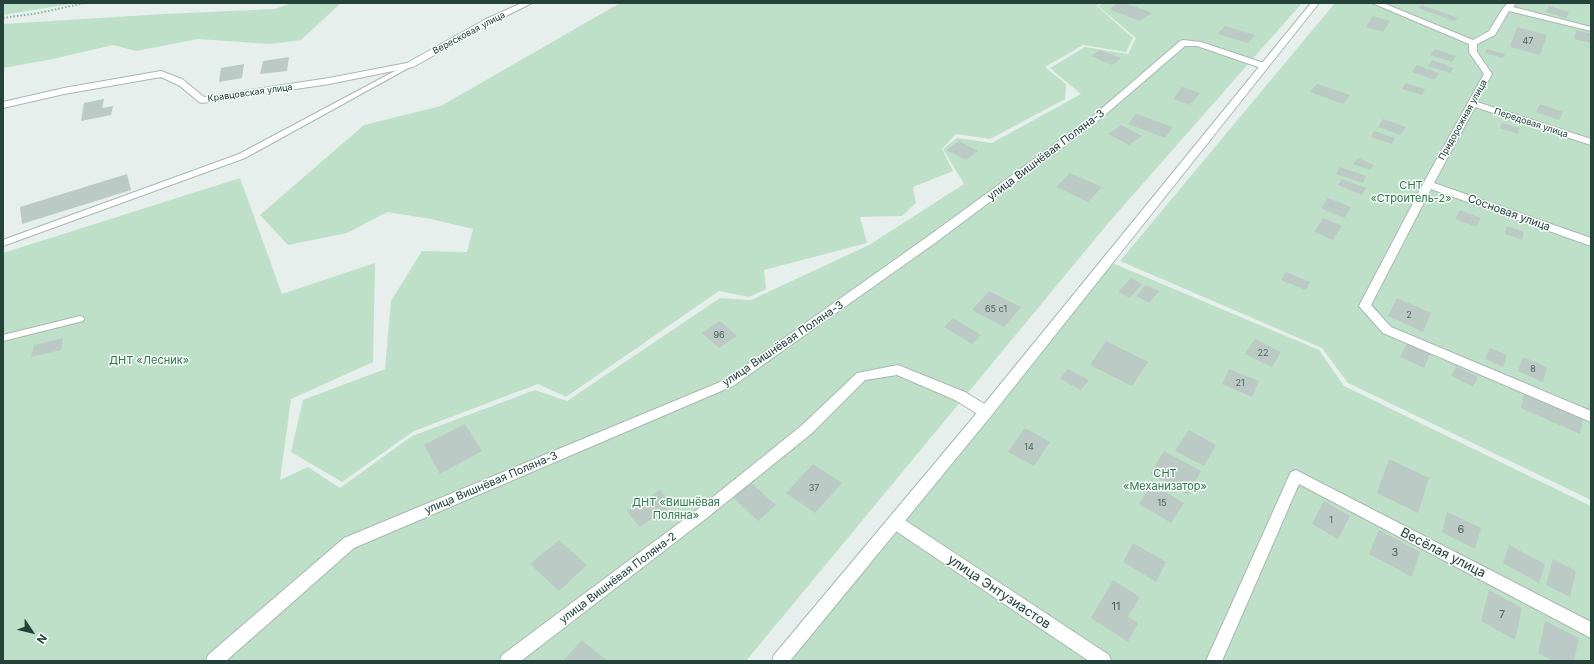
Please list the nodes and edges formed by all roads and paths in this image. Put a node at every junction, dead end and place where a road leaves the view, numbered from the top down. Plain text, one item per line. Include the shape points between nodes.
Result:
1 (85, 3) edge
2 (528, 3) edge
3 (1315, 3) edge
4 (1376, 3) edge
5 (1510, 6) edge
6 (3, 18) edge
7 (1591, 29) edge
8 (1473, 43) junction
9 (410, 65) junction
10 (1264, 66) junction
11 (1471, 103) junction
12 (3, 105) edge
13 (1591, 142) edge
14 (1428, 184) junction
15 (1591, 242) edge
16 (3, 243) edge
17 (80, 319) dead end
18 (3, 338) edge
19 (986, 412) junction
20 (1591, 417) edge
21 (895, 522) junction
22 (1591, 630) edge
23 (214, 661) edge
24 (508, 661) edge
25 (780, 661) edge
26 (1103, 661) edge
27 (1214, 661) edge

1 - 6 path
2 - 9 street, Вересковая улица via 489,21
3 - 10 street
4 - 8 street
5 - 7 street
5 - 8 street via 1492,33
8 - 11 street, Придорожная улица via 1473,52 1488,74
9 - 12 street, Кравцовская улица via 329,81 202,100 183,82 161,74
9 - 16 lane via 242,156
10 - 19 street
10 - 23 street, улица Вишнёвая Поляна-3 via 1198,44 1183,43 1096,118 931,240 729,383 349,543
11 - 13 street, Передовая улица
11 - 14 street, Придорожная улица
14 - 15 street, Сосновая улица
14 - 20 street, Придорожная улица via 1365,306 1387,330
17 - 18 lane
19 - 21 street
19 - 24 street, улица Вишнёвая Поляна-2 via 960,396 898,370 861,376 806,430 703,513
21 - 25 street
21 - 26 street, улица Энтузиастов
22 - 27 street, Весёлая улица via 1296,476

